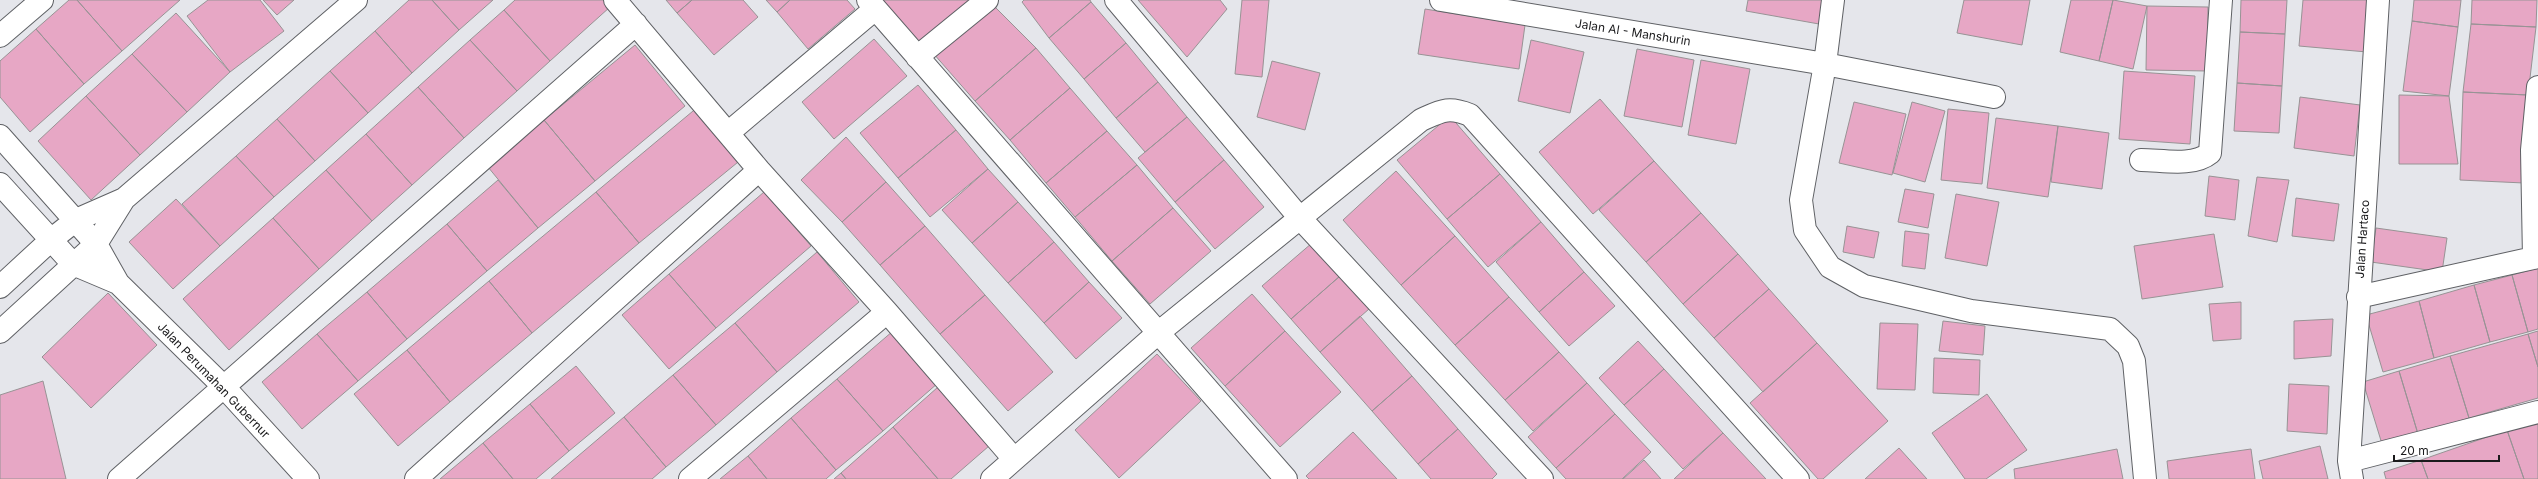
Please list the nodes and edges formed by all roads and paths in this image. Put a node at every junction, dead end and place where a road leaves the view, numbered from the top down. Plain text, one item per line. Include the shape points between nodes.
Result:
1 (42, 0) edge
2 (356, 0) edge
3 (615, 0) edge
4 (988, 0) edge
5 (1116, 0) edge
6 (1833, 0) edge
7 (2221, 0) edge
8 (2378, 0) edge
9 (1454, 1) edge
10 (871, 4) edge
11 (636, 24) junction
12 (0, 36) edge
13 (917, 57) junction
14 (1826, 64) junction
15 (2538, 87) edge
16 (1994, 97) dead end
17 (728, 133) junction
18 (0, 136) edge
19 (2141, 160) dead end
20 (759, 170) junction
21 (0, 184) edge
22 (124, 200) junction
23 (1300, 217) junction
24 (76, 220) junction
25 (52, 239) junction
26 (96, 244) junction
27 (2536, 257) edge
28 (73, 264) junction
29 (118, 283) junction
30 (0, 287) edge
31 (2358, 297) junction
32 (887, 312) junction
33 (0, 332) edge
34 (1158, 333) junction
35 (224, 388) junction
36 (2538, 412) edge
37 (1014, 459) junction
38 (2351, 470) edge
39 (119, 479) edge
40 (308, 479) edge
41 (416, 479) edge
42 (690, 479) edge
43 (992, 479) edge
44 (1286, 479) edge
45 (1542, 479) edge
46 (1798, 479) edge
47 (2145, 479) edge

1 - 12 street
2 - 22 street
3 - 11 street
4 - 13 street
5 - 23 street
6 - 14 street
7 - 19 street via 2210,153 2203,159 2194,161
8 - 31 street, Jalan Hartaco
9 - 14 street, Jalan Al - Manshurin
10 - 13 street
10 - 17 street
11 - 17 street
11 - 35 street
13 - 34 street
14 - 16 street, Jalan Al - Manshurin
14 - 47 street via 1801,200 1805,230 1830,267 1864,286 1971,311 2110,329 2128,346 2134,361
15 - 27 street via 2532,150
17 - 20 street
18 - 24 street, Jalan Perumahan Gubernur
20 - 32 street
20 - 41 street
21 - 25 street, Jalan Perumahan Gubernur
22 - 24 street
22 - 26 street
23 - 34 street
23 - 45 street
23 - 46 street via 1420,120 1454,109 1470,115
24 - 25 street
24 - 26 street, Jalan Perumahan Gubernur
25 - 28 street, Jalan Perumahan Gubernur
25 - 30 street
26 - 28 street
26 - 29 street, Jalan Perumahan Gubernur
27 - 31 street
28 - 29 street, Jalan Perumahan Gubernur
28 - 33 street
29 - 35 street, Jalan Perumahan Gubernur
31 - 38 street, Jalan Hartaco
32 - 37 street
32 - 42 street
34 - 37 street
34 - 44 street
35 - 39 street
35 - 40 street, Jalan Perumahan Gubernur
36 - 38 street
37 - 43 street

